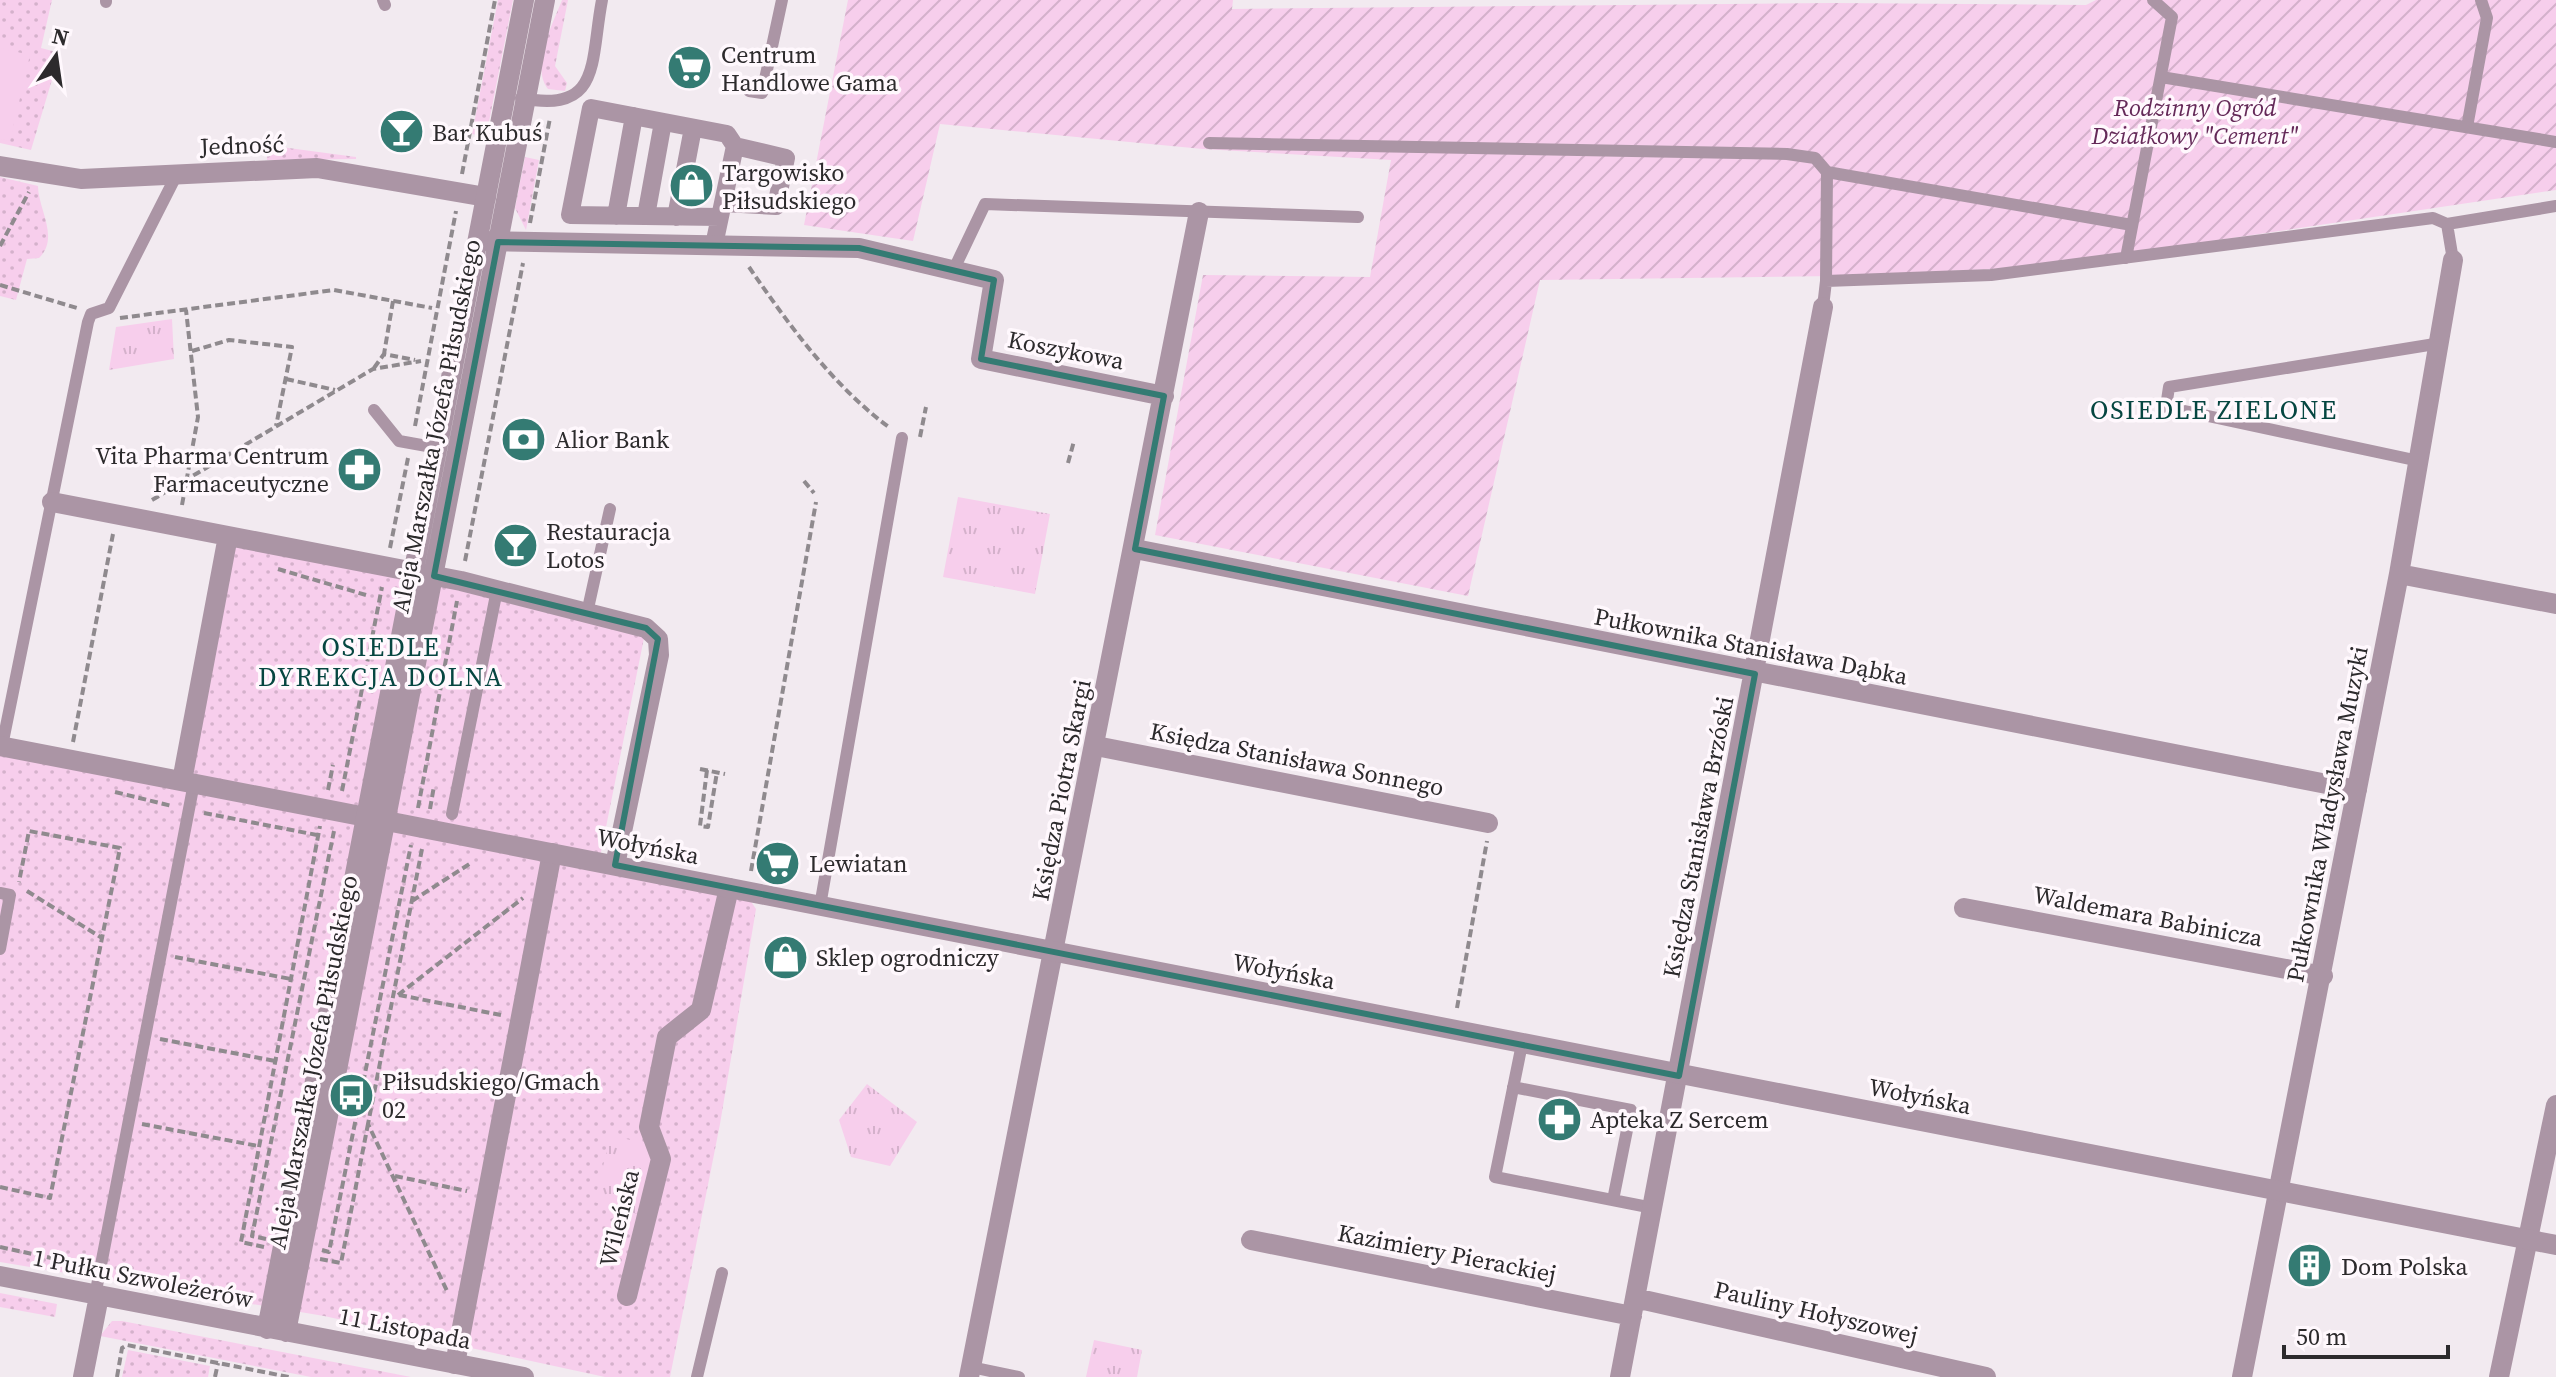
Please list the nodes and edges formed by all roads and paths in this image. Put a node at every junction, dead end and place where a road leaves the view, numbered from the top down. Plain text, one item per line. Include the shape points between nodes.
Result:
1 (495, 0) edge
2 (524, 0) edge
3 (545, 0) edge
4 (602, 0) edge
5 (782, 0) edge
6 (2153, 0) edge
7 (2481, 0) edge
8 (2161, 77) junction
9 (749, 91) dead end
10 (516, 97) junction
11 (557, 109) dead end
12 (634, 116) junction
13 (663, 122) junction
14 (2467, 127) junction
15 (693, 128) junction
16 (2556, 142) edge
17 (1209, 143) dead end
18 (735, 146) junction
19 (0, 166) edge
20 (1827, 172) junction
21 (177, 174) junction
22 (462, 174) dead end
23 (32, 185) dead end
24 (486, 197) junction
25 (2556, 206) edge
26 (721, 210) junction
27 (1199, 212) junction
28 (455, 216) dead end
29 (616, 216) junction
30 (646, 216) junction
31 (676, 217) junction
32 (1358, 217) dead end
33 (2447, 224) junction
34 (2132, 225) junction
35 (529, 231) dead end
36 (488, 241) junction
37 (714, 245) junction
38 (735, 245) junction
39 (0, 246) edge
40 (2126, 258) junction
41 (2453, 260) joint
42 (523, 264) dead end
43 (954, 269) junction
44 (1826, 281) junction
45 (0, 285) edge
46 (393, 301) junction
47 (1823, 307) joint
48 (432, 308) dead end
49 (186, 310) junction
50 (86, 316) junction
51 (2441, 343) junction
52 (192, 351) junction
53 (384, 354) junction
54 (373, 369) junction
55 (286, 379) junction
56 (337, 391) junction
57 (1164, 396) junction
58 (926, 407) dead end
59 (374, 410) dead end
60 (276, 426) junction
61 (920, 437) dead end
62 (902, 438) joint
63 (1074, 441) dead end
64 (411, 444) junction
65 (438, 448) junction
66 (2419, 461) junction
67 (1068, 463) dead end
68 (804, 481) dead end
69 (185, 482) junction
70 (814, 493) dead end
71 (52, 502) junction
72 (816, 502) dead end
73 (610, 509) dead end
74 (125, 516) junction
75 (178, 526) junction
76 (228, 536) junction
77 (1135, 549) junction
78 (388, 556) dead end
79 (424, 574) junction
80 (2399, 574) junction
81 (462, 575) dead end
82 (497, 590) junction
83 (459, 592) dead end
84 (2556, 604) edge
85 (377, 611) dead end
86 (587, 613) junction
87 (1755, 674) junction
88 (59, 741) dead end
89 (1, 746) edge
90 (1096, 746) junction
91 (700, 769) dead end
92 (707, 770) junction
93 (717, 772) junction
94 (725, 774) dead end
95 (188, 782) junction
96 (434, 786) dead end
97 (106, 789) dead end
98 (2357, 790) junction
99 (340, 800) dead end
100 (189, 810) junction
101 (452, 814) dead end
102 (376, 819) junction
103 (1488, 823) joint
104 (418, 826) junction
105 (318, 836) dead end
106 (333, 839) dead end
107 (552, 853) junction
108 (471, 863) dead end
109 (615, 865) junction
110 (751, 874) dead end
111 (547, 880) junction
112 (18, 885) junction
113 (4, 888) edge
114 (729, 888) junction
115 (411, 901) junction
116 (820, 906) junction
117 (1964, 908) dead end
118 (102, 938) junction
119 (0, 949) edge
120 (161, 954) junction
121 (1055, 954) junction
122 (2323, 976) junction
123 (291, 979) dead end
124 (396, 994) junction
125 (1457, 1008) dead end
126 (520, 1019) junction
127 (146, 1036) junction
128 (1522, 1044) junction
129 (275, 1061) dead end
130 (1679, 1076) junction
131 (1513, 1087) junction
132 (2556, 1105) edge
133 (129, 1121) junction
134 (258, 1146) dead end
135 (395, 1176) junction
136 (0, 1187) edge
137 (2277, 1191) junction
138 (487, 1195) junction
139 (1613, 1200) junction
140 (1653, 1208) junction
141 (252, 1236) dead end
142 (1251, 1240) dead end
143 (2528, 1240) junction
144 (2556, 1245) edge
145 (0, 1247) edge
146 (329, 1252) dead end
147 (70, 1262) dead end
148 (722, 1273) dead end
149 (0, 1276) edge
150 (97, 1296) junction
151 (627, 1296) dead end
152 (1633, 1307) junction
153 (462, 1325) junction
154 (276, 1330) junction
155 (218, 1363) junction
156 (453, 1370) edge
157 (970, 1372) edge
158 (83, 1377) edge
159 (117, 1377) edge
160 (215, 1377) edge
161 (289, 1377) edge
162 (524, 1377) edge
163 (697, 1377) edge
164 (1019, 1377) edge
165 (1620, 1377) edge
166 (1986, 1377) edge
167 (2242, 1377) edge
168 (2499, 1377) edge

1 - 22 path
2 - 10 street, Aleja Marszałka Józefa Piłsudskiego
3 - 10 street, Aleja Marszałka Józefa Piłsudskiego
4 - 10 lane via 586,84 576,96 554,103
5 - 9 lane via 762,93
6 - 8 lane via 2172,17
7 - 14 lane via 2487,18
8 - 14 lane
8 - 34 lane
10 - 24 street, Aleja Marszałka Józefa Piłsudskiego
10 - 36 street, Aleja Marszałka Józefa Piłsudskiego
11 - 35 path via 550,117
12 - 13 street
12 - 29 street
12 - 29 street via 591,108 570,215
13 - 15 street
13 - 30 street
14 - 16 lane
15 - 18 street via 727,134
15 - 31 street
17 - 20 lane via 1787,154 1815,158
18 - 26 street
18 - 26 street via 786,158 776,206
19 - 21 street, Jedność via 81,179
20 - 34 lane
20 - 44 lane
21 - 24 street, Jedność via 317,168
21 - 50 lane via 109,308
23 - 39 path
24 - 36 street, Aleja Marszałka Józefa Piłsudskiego
25 - 33 lane
26 - 31 street
26 - 37 street
27 - 32 lane
27 - 43 lane via 985,204
27 - 57 street, Księdza Piotra Skargi
28 - 64 path
29 - 30 street
30 - 31 street
33 - 40 lane via 2433,218
33 - 41 lane
34 - 40 lane
36 - 37 street, Koszykowa
36 - 65 street, Aleja Marszałka Józefa Piłsudskiego
36 - 79 street, Aleja Marszałka Józefa Piłsudskiego
37 - 38 street, Koszykowa
38 - 43 street, Koszykowa via 859,248
38 - 62 path via 788,325 854,399
40 - 44 lane via 1991,275
41 - 51 street, Pułkownika Władysława Muzyki
42 - 81 path
43 - 57 street, Koszykowa via 994,280 981,359
44 - 47 lane
45 - 50 path
46 - 48 path
46 - 49 path via 334,290
46 - 53 path
47 - 87 street, Księdza Stanisława Brzóski
49 - 50 path
49 - 52 path
50 - 71 lane
51 - 66 street, Pułkownika Władysława Muzyki
51 - 66 lane via 2169,387 2167,397 2166,407
52 - 55 path via 229,340 292,347
52 - 69 path via 198,417
53 - 54 path
53 - 54 path via 421,361
54 - 56 path
55 - 56 path
55 - 60 path
56 - 60 path
57 - 77 street, Księdza Piotra Skargi
58 - 61 path
59 - 64 lane via 393,436
60 - 69 path
62 - 116 lane
63 - 67 path
64 - 65 lane
64 - 78 path
65 - 79 street, Aleja Marszałka Józefa Piłsudskiego
66 - 80 street, Pułkownika Władysława Muzyki
68 - 70 path
69 - 74 path
69 - 75 path
71 - 74 street
71 - 89 lane
72 - 110 path
73 - 86 lane
74 - 75 street
74 - 88 path via 115,526 73,743
75 - 76 street
76 - 79 street
76 - 95 street
77 - 87 street, Pułkownika Stanisława Dąbka
77 - 90 street, Księdza Piotra Skargi
79 - 82 street
79 - 102 street, Aleja Marszałka Józefa Piłsudskiego
80 - 84 street
80 - 98 street, Pułkownika Władysława Muzyki
82 - 86 street
82 - 101 lane
83 - 104 path
85 - 99 path
86 - 109 street via 646,628 658,639
87 - 98 street, Pułkownika Stanisława Dąbka
87 - 130 street, Księdza Stanisława Brzóski
89 - 95 street, Wołyńska
90 - 103 street, Księdza Stanisława Sonnego
90 - 121 street, Księdza Piotra Skargi
91 - 92 path
92 - 93 path
92 - 93 path via 700,826 708,827
93 - 94 path
95 - 100 lane
95 - 102 street, Wołyńska
96 - 104 path
97 - 100 path
98 - 122 street, Pułkownika Władysława Muzyki
100 - 105 path
100 - 120 lane
102 - 104 street, Wołyńska
102 - 154 street, Aleja Marszałka Józefa Piłsudskiego
103 - 125 path
104 - 107 street, Wołyńska
104 - 115 path
104 - 146 path
106 - 141 path
107 - 109 street, Wołyńska
107 - 111 street
108 - 115 path
109 - 114 street, Wołyńska
111 - 124 path
111 - 126 street
112 - 113 path
112 - 118 path
112 - 118 path via 29,831 120,848
113 - 119 lane via 10,895
114 - 116 street, Wołyńska
114 - 151 street, Wileńska via 701,1010 667,1037 649,1127 661,1159
115 - 124 path
116 - 121 street, Wołyńska
117 - 122 street, Waldemara Babinicza
118 - 136 path via 50,1198
120 - 123 path
120 - 127 lane
121 - 128 street, Wołyńska
121 - 157 street, Księdza Piotra Skargi
122 - 137 street, Pułkownika Władysława Muzyki
124 - 126 path
124 - 135 path via 368,1124
126 - 138 street
127 - 129 path
127 - 133 lane
128 - 130 street, Wołyńska
128 - 131 lane
130 - 137 street, Wołyńska
130 - 140 street, Księdza Stanisława Brzóski
131 - 139 lane via 1495,1177
131 - 139 lane via 1631,1110
132 - 143 street
133 - 134 path
133 - 150 lane
135 - 138 path
135 - 153 path
137 - 143 street, Wołyńska
137 - 167 street, Pułkownika Władysława Muzyki
138 - 153 street
139 - 140 lane
140 - 152 street, Księdza Stanisława Brzóski
142 - 152 street, Kazimiery Pierackiej
143 - 144 street, Wołyńska
143 - 168 street
145 - 147 path
148 - 163 lane
149 - 150 street, 1 Pułku Szwoleżerów
150 - 154 street, 1 Pułku Szwoleżerów
150 - 158 street
152 - 165 street, Księdza Stanisława Brzóski
152 - 166 street, Pauliny Hołyszowej
153 - 156 street
154 - 156 street, 11 Listopada
155 - 159 path via 127,1345
155 - 160 path
155 - 161 path
156 - 162 street, 11 Listopada
157 - 164 lane

